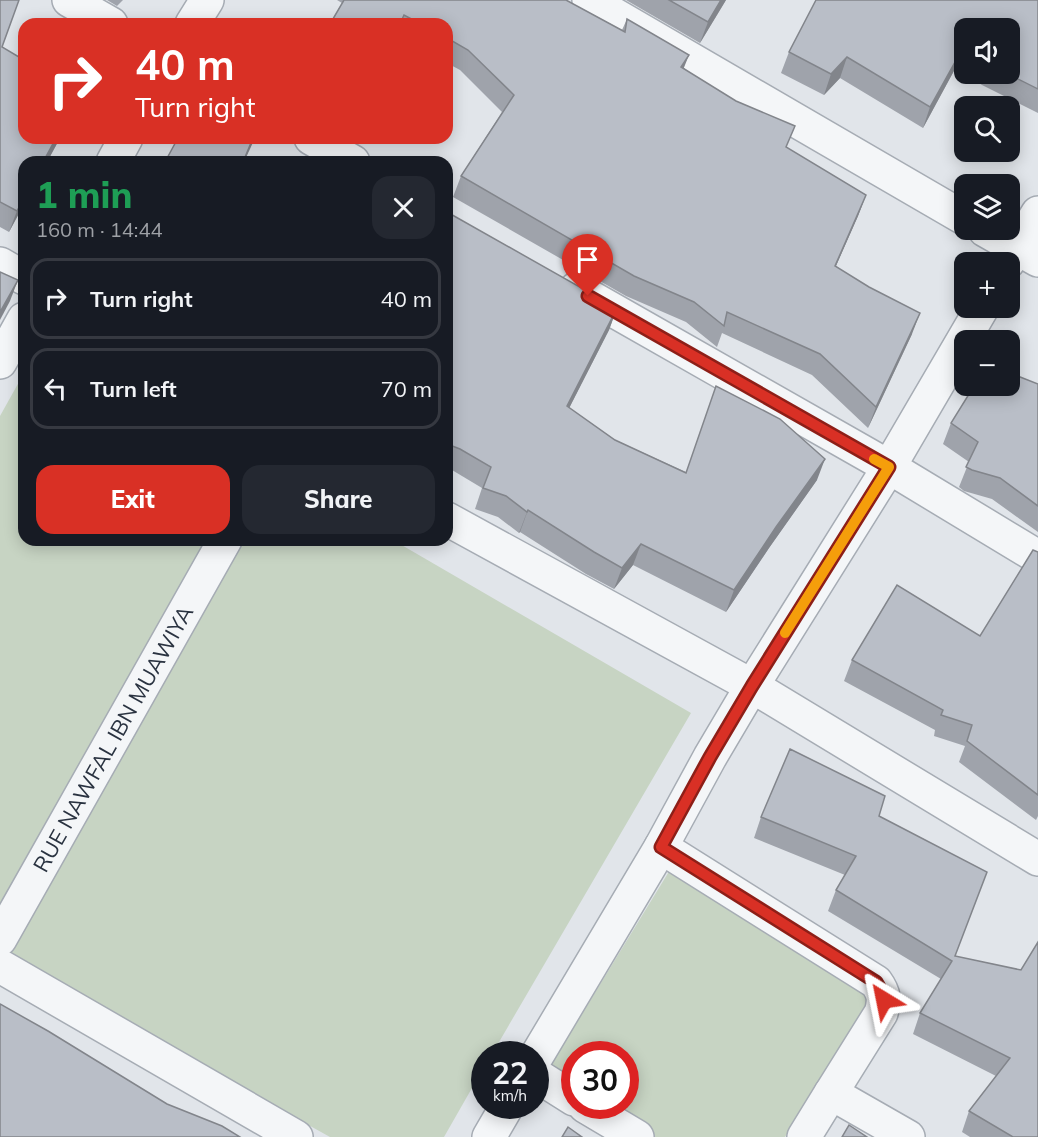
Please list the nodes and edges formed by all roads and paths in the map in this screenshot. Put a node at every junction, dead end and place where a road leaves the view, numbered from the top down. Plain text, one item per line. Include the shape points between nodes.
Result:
1 (69, 0) edge
2 (207, 0) edge
3 (589, 0) edge
4 (100, 18) edge
5 (196, 18) edge
6 (322, 144) edge
7 (342, 156) edge
8 (954, 212) edge
9 (1038, 213) edge
10 (998, 240) edge
11 (1021, 257) edge
12 (0, 264) edge
13 (18, 274) edge
14 (550, 274) edge
15 (976, 318) edge
16 (18, 330) edge
17 (0, 362) edge
18 (889, 467) junction
19 (453, 522) edge
20 (222, 546) edge
21 (1038, 557) edge
22 (752, 686) junction
23 (661, 847) junction
24 (1038, 859) edge
25 (0, 939) edge
26 (0, 966) edge
27 (546, 1041) edge
28 (831, 1093) junction
29 (499, 1119) edge
30 (607, 1119) edge
31 (296, 1137) edge
32 (489, 1137) edge
33 (637, 1137) edge
34 (804, 1137) edge
35 (908, 1137) edge

1 - 4 street
2 - 5 street
3 - 8 street
6 - 7 street
9 - 11 street
10 - 11 street
12 - 13 street
14 - 18 street
15 - 18 street
16 - 17 street
18 - 21 street
18 - 22 street
19 - 22 street
20 - 25 street, RUE NAWFAL IBN MUAWIYA
22 - 23 street
22 - 24 street
23 - 27 street
23 - 28 street via 881,988 884,1004 880,1013
26 - 31 street
28 - 34 street
28 - 35 street
29 - 32 street
30 - 33 street

